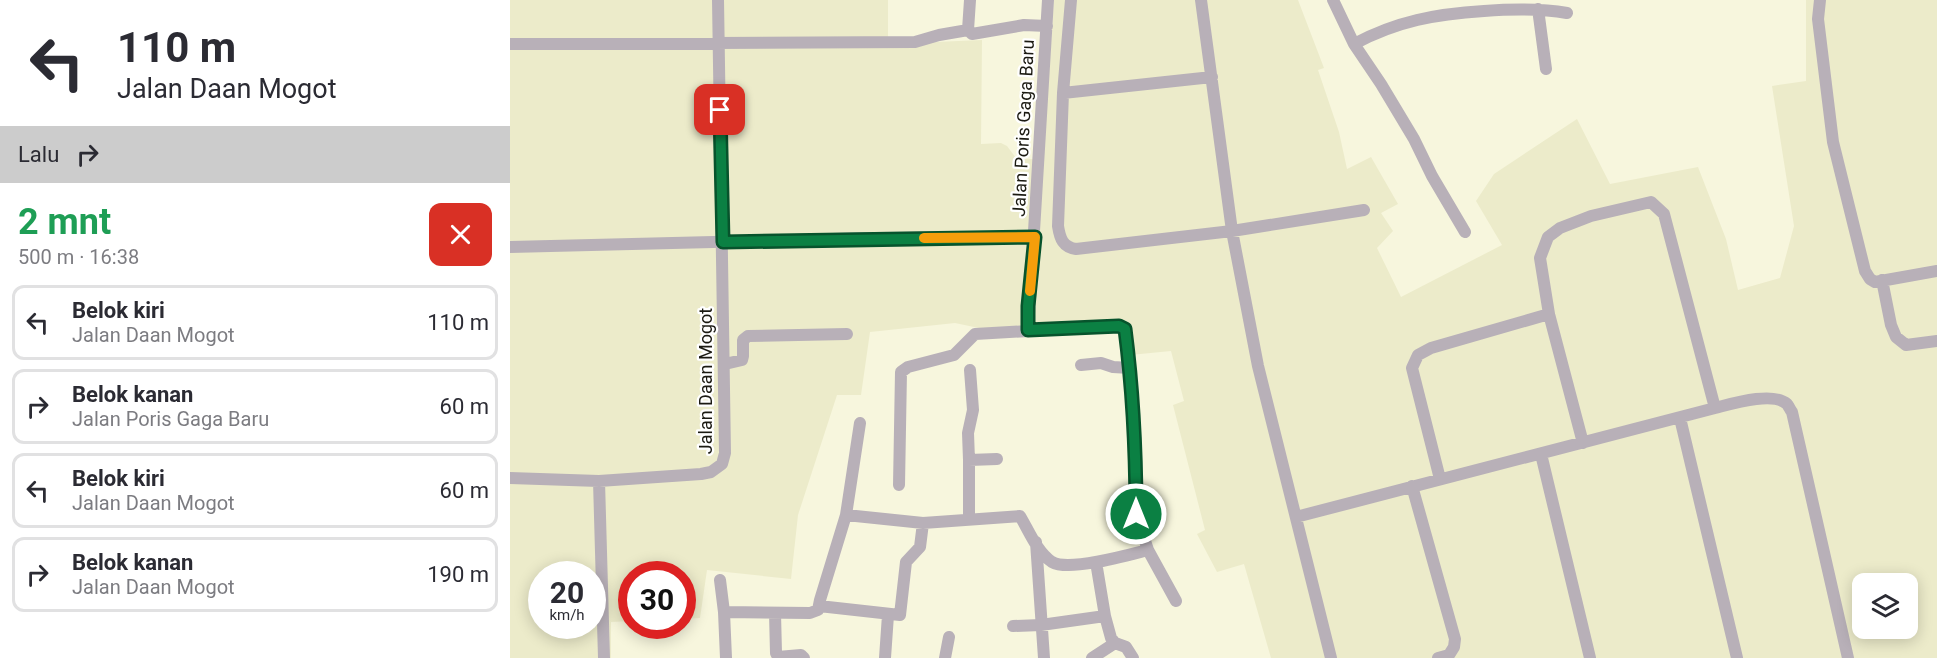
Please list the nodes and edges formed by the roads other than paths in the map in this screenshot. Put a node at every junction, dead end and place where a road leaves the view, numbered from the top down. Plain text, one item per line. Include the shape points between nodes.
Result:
1 (718, 0) edge
2 (970, 0) edge
3 (1048, 0) edge
4 (1071, 0) edge
5 (1201, 0) edge
6 (1333, 0) edge
7 (1818, 2) edge
8 (1538, 9) junction
9 (1568, 13) dead end
10 (1047, 26) junction
11 (968, 30) junction
12 (510, 44) edge
13 (718, 44) junction
14 (1354, 44) junction
15 (1546, 69) dead end
16 (1212, 77) junction
17 (1063, 93) junction
18 (1364, 210) dead end
19 (1232, 231) junction
20 (1465, 232) dead end
21 (1035, 237) junction
22 (723, 242) junction
23 (510, 247) edge
24 (1937, 271) edge
25 (1882, 280) junction
26 (1549, 314) junction
27 (1028, 330) junction
28 (847, 334) dead end
29 (1937, 340) edge
30 (724, 364) junction
31 (1082, 365) dead end
32 (1130, 368) junction
33 (970, 370) dead end
34 (1715, 408) junction
35 (1680, 418) junction
36 (860, 423) dead end
37 (1583, 443) junction
38 (1541, 454) junction
39 (997, 459) dead end
40 (969, 460) junction
41 (510, 478) edge
42 (1440, 479) junction
43 (599, 481) junction
44 (899, 485) dead end
45 (1412, 486) junction
46 (846, 515) junction
47 (1296, 517) junction
48 (969, 519) junction
49 (923, 523) junction
50 (1036, 542) junction
51 (1149, 550) junction
52 (1096, 562) junction
53 (720, 580) dead end
54 (1176, 602) dead end
55 (819, 606) junction
56 (724, 612) junction
57 (775, 613) junction
58 (888, 615) junction
59 (1106, 616) junction
60 (1041, 625) junction
61 (1013, 626) dead end
62 (950, 637) dead end
63 (1115, 642) junction
64 (604, 658) edge
65 (726, 658) edge
66 (804, 658) edge
67 (885, 658) edge
68 (945, 658) edge
69 (1044, 658) edge
70 (1092, 658) edge
71 (1132, 658) edge
72 (1331, 658) edge
73 (1438, 658) edge
74 (1590, 658) edge
75 (1737, 658) edge
76 (1848, 658) edge

1 - 13 street, Jalan Daan Mogot
2 - 11 street
3 - 10 street, Jalan Poris Gaga Baru
4 - 17 street
5 - 16 street
6 - 14 street
7 - 25 street via 1833,142 1865,271 1872,281
8 - 9 street
8 - 14 street via 1441,14 1399,24
8 - 15 street
10 - 11 street via 1024,25 975,34
10 - 21 street, Jalan Poris Gaga Baru
11 - 13 street via 915,42
12 - 13 street
13 - 22 street, Jalan Daan Mogot
14 - 20 street via 1409,130
16 - 17 street
16 - 19 street
17 - 19 street via 1058,226 1062,242 1069,248
18 - 19 street
19 - 47 street via 1258,366
21 - 22 street
21 - 27 street, Jalan Poris Gaga Baru
22 - 23 street
22 - 30 street, Jalan Daan Mogot
24 - 25 street
25 - 29 street via 1896,337 1906,345
26 - 34 street via 1540,258 1548,237 1591,216 1651,202 1664,214
26 - 37 street
26 - 42 street via 1418,355 1412,368
27 - 32 street via 1119,326 1125,329
27 - 44 street via 975,334 954,355 901,372
28 - 30 street via 748,336 743,340 742,360
30 - 43 street, Jalan Daan Mogot via 725,453 717,469 701,474
31 - 32 street via 1101,363
32 - 51 street via 1136,514
33 - 40 street via 973,410 968,433
34 - 35 street
34 - 76 street via 1759,398 1779,399 1788,404
35 - 37 street
35 - 75 street
36 - 46 street
37 - 38 street
38 - 42 street
38 - 74 street
39 - 40 street
40 - 48 street
41 - 43 street, Jalan Daan Mogot
42 - 45 street
43 - 64 street
45 - 47 street
45 - 73 street via 1455,639 1449,655
46 - 49 street
46 - 55 street
47 - 72 street
48 - 49 street
48 - 50 street via 1020,516
49 - 58 street via 920,547 906,562 900,615
50 - 52 street via 1042,553 1064,566
50 - 60 street
51 - 52 street
51 - 54 street
52 - 59 street
53 - 56 street
55 - 57 street via 814,613
55 - 58 street
56 - 57 street
56 - 65 street
57 - 66 street via 776,654
58 - 67 street
59 - 60 street
59 - 63 street
60 - 61 street
60 - 69 street
62 - 68 street
63 - 70 street
63 - 71 street via 1126,647

